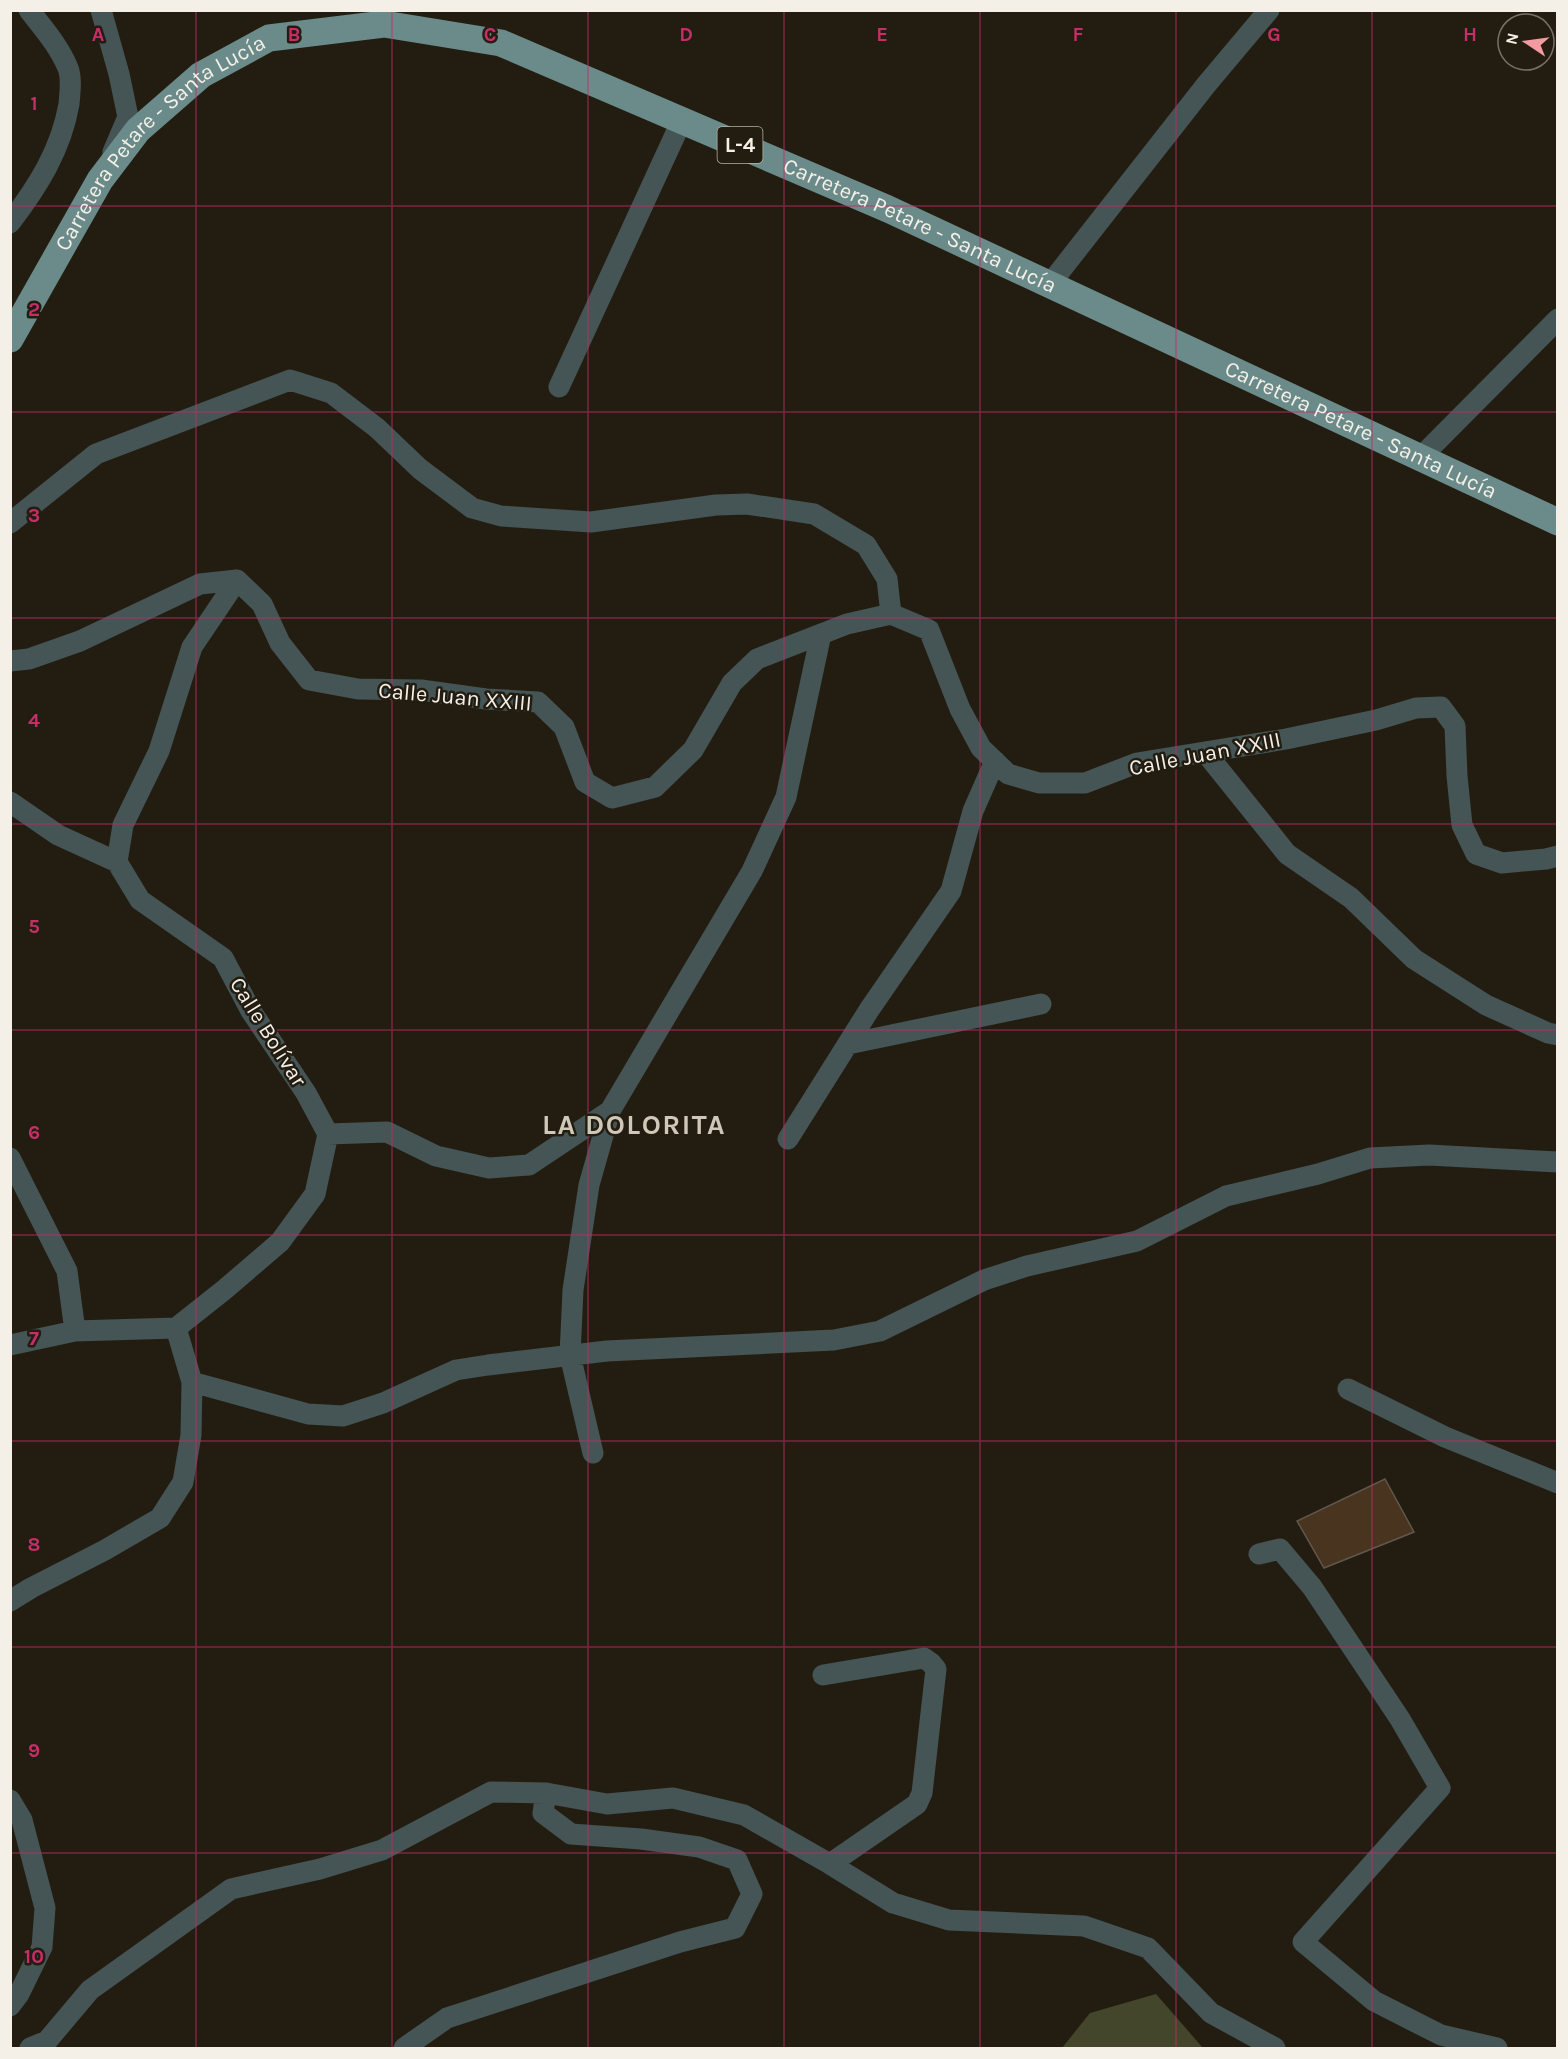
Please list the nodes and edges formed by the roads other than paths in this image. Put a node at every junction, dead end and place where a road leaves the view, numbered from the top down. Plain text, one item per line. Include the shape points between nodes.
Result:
1 (29, 10) edge
2 (101, 10) edge
3 (1269, 10) edge
4 (682, 120) junction
5 (100, 180) junction
6 (10, 223) edge
7 (1050, 284) junction
8 (1557, 319) edge
9 (10, 339) edge
10 (560, 387) dead end
11 (1420, 458) junction
12 (1557, 522) edge
13 (10, 523) edge
14 (237, 580) junction
15 (891, 614) junction
16 (821, 634) junction
17 (10, 661) edge
18 (1205, 753) junction
19 (995, 761) junction
20 (12, 808) edge
21 (1557, 856) edge
22 (117, 862) junction
23 (1041, 1004) dead end
24 (1557, 1035) edge
25 (848, 1044) junction
26 (610, 1111) junction
27 (328, 1134) junction
28 (788, 1139) dead end
29 (10, 1158) edge
30 (1557, 1162) edge
31 (176, 1328) junction
32 (75, 1330) junction
33 (10, 1345) edge
34 (570, 1355) junction
35 (192, 1383) junction
36 (1348, 1389) dead end
37 (593, 1453) dead end
38 (1557, 1483) edge
39 (1259, 1554) dead end
40 (10, 1601) edge
41 (823, 1675) dead end
42 (546, 1793) junction
43 (10, 1800) edge
44 (830, 1864) junction
45 (10, 2006) edge
46 (30, 2049) edge
47 (404, 2049) edge
48 (1275, 2049) edge
49 (1497, 2049) edge

1 - 6 street via 60,50 69,70 70,92 66,123 50,164
2 - 5 street via 128,117
3 - 7 street
4 - 5 main road, Carretera Petare - Santa Lucía / L-4 via 501,43 384,24 269,38 201,75 138,130
4 - 7 main road, Carretera Petare - Santa Lucía / L-4
4 - 10 street
5 - 9 main road, Carretera Petare - Santa Lucía / L-4
7 - 11 main road, Carretera Petare - Santa Lucía / L-4
8 - 11 street
11 - 12 main road, Carretera Petare - Santa Lucía / L-4
13 - 15 street via 96,454 290,380 331,393 472,508 501,516 591,522 747,504 814,514 866,545 887,579
14 - 16 street, Calle Juan XXIII via 262,604 280,643 309,680 358,689 421,690 538,702 564,727 585,782 612,798 656,787 693,750 732,683 757,659
14 - 17 street via 200,584 80,641 29,659
14 - 22 street via 192,646 159,752 123,825
15 - 16 street, Calle Juan XXIII
15 - 19 street, Calle Juan XXIII via 930,630 960,709 981,748
16 - 26 street via 786,797 752,871
18 - 19 street, Calle Juan XXIII via 1137,763 1085,783 1039,783 1008,774
18 - 21 street, Calle Juan XXIII via 1353,725 1416,708 1441,707 1455,726 1462,825 1476,854 1502,863
18 - 24 street via 1287,854 1351,898 1414,959 1486,1005
19 - 25 street via 974,811 951,891
20 - 22 street
22 - 27 street, Calle Bolívar via 140,900 223,958 251,1011 306,1093
23 - 25 street
25 - 28 street
26 - 27 street via 529,1165 519,1166 489,1168 436,1156 387,1132
26 - 34 street via 589,1185 573,1290
27 - 31 street via 315,1194 280,1242
29 - 32 street via 67,1271
30 - 34 street via 1429,1155 1370,1158 1226,1196 1137,1241 984,1280 880,1331 834,1340
31 - 32 street
31 - 35 street
32 - 33 street
34 - 35 street via 456,1370 383,1403 343,1416 308,1414
34 - 37 street
35 - 40 street via 183,1482 160,1518
36 - 38 street via 1445,1437
39 - 49 street via 1280,1549 1312,1587 1400,1719 1440,1788 1303,1942 1374,2001 1441,2035
41 - 44 street via 924,1658 936,1669 922,1793 917,1804
42 - 44 street via 607,1804 673,1798 744,1815
42 - 46 street via 491,1792 382,1850 231,1889 90,1990 47,2041
42 - 47 street via 543,1813 571,1834 699,1847 737,1860 752,1894 735,1928 680,1942 447,2018
43 - 45 street via 22,1820 45,1908 42,1947
44 - 48 street via 893,1903 949,1920 1084,1926 1148,1948 1211,2013

